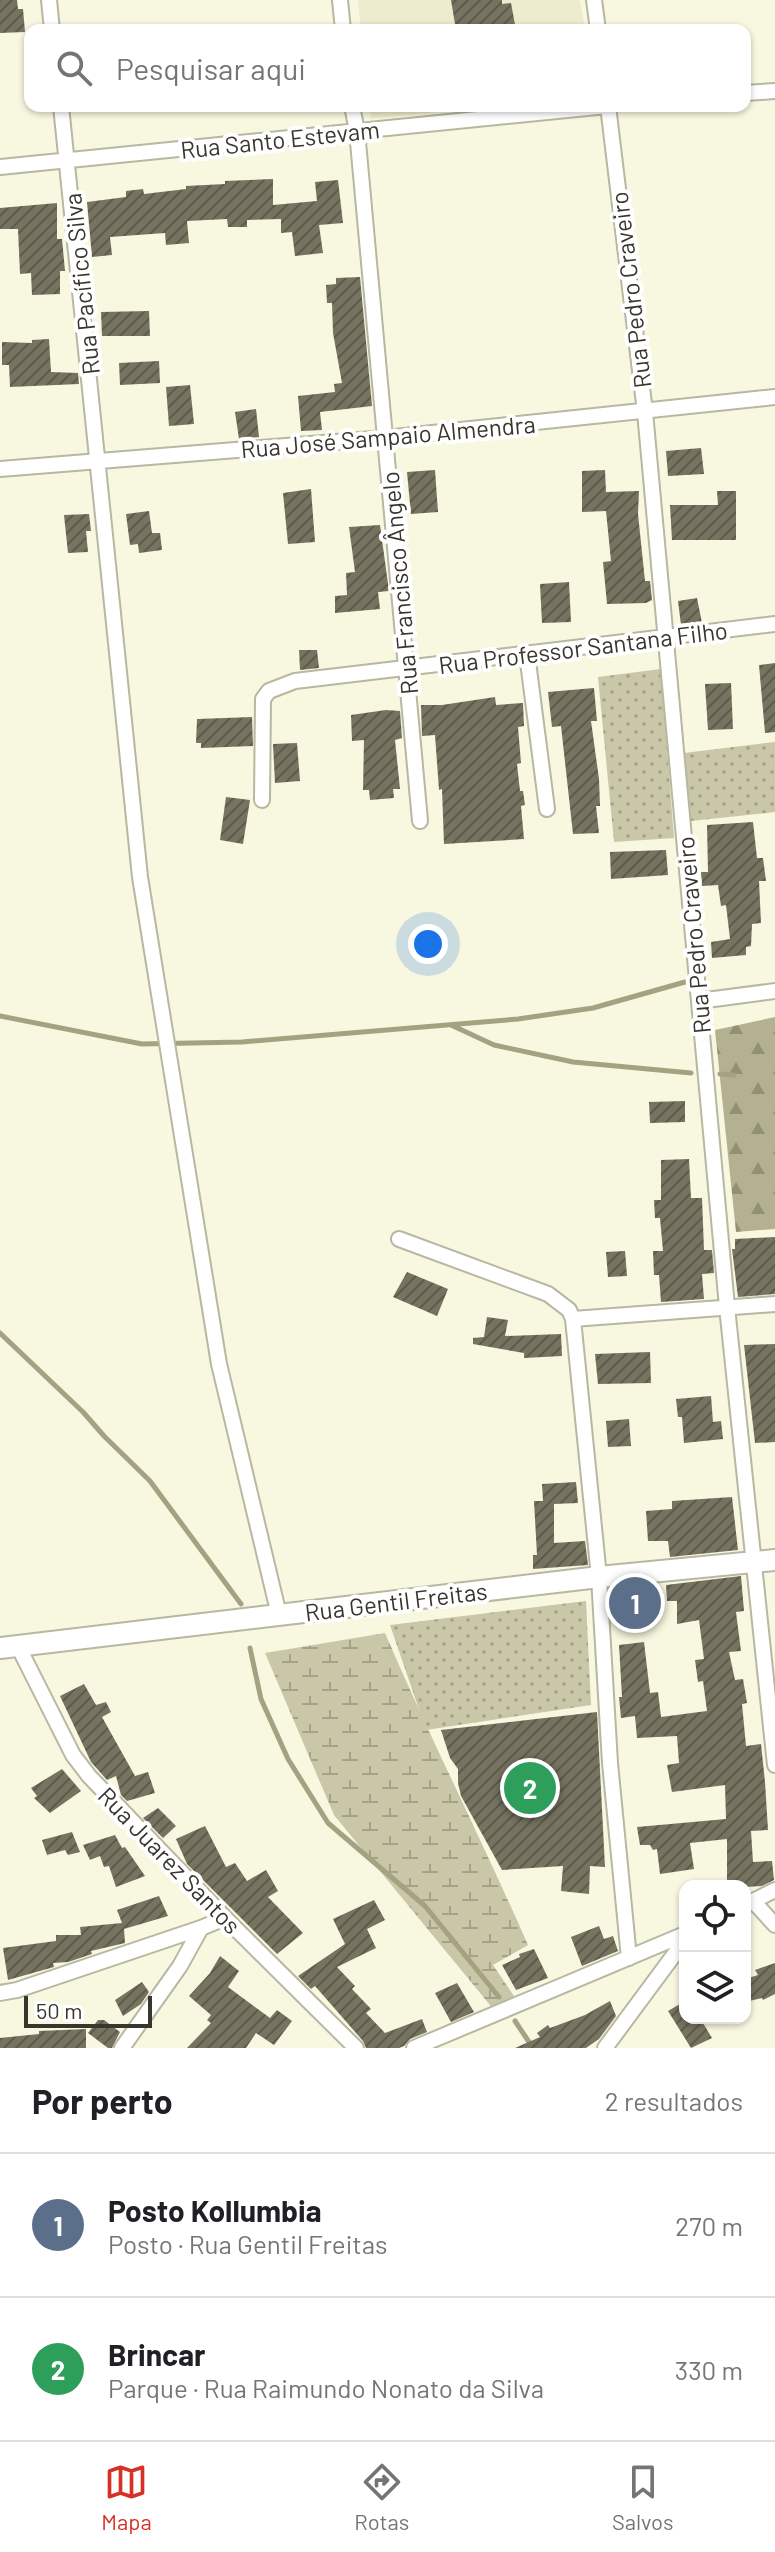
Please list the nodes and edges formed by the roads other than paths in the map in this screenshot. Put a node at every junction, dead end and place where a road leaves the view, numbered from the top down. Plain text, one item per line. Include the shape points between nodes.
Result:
1 (49, 0) edge
2 (340, 0) edge
3 (594, 0) edge
4 (51, 24) edge
5 (342, 24) edge
6 (597, 24) edge
7 (775, 91) edge
8 (751, 93) edge
9 (62, 112) edge
10 (353, 112) edge
11 (548, 112) edge
12 (609, 112) edge
13 (357, 131) junction
14 (68, 161) junction
15 (0, 167) edge
16 (775, 397) edge
17 (645, 412) junction
18 (385, 438) junction
19 (99, 462) junction
20 (0, 469) edge
21 (775, 624) edge
22 (666, 637) junction
23 (527, 654) junction
24 (407, 668) junction
25 (262, 800) dead end
26 (547, 809) dead end
27 (420, 821) dead end
28 (775, 991) edge
29 (699, 1001) junction
30 (399, 1239) dead end
31 (775, 1304) edge
32 (727, 1307) junction
33 (573, 1319) junction
34 (775, 1560) edge
35 (753, 1562) junction
36 (599, 1577) junction
37 (279, 1615) junction
38 (9, 1647) edge
39 (775, 1765) edge
40 (775, 1890) edge
41 (751, 1902) edge
42 (751, 1905) edge
43 (225, 1918) junction
44 (775, 1925) edge
45 (201, 1928) junction
46 (679, 1937) edge
47 (679, 1948) edge
48 (629, 1958) junction
49 (0, 1993) edge
50 (122, 2048) edge
51 (356, 2048) edge
52 (414, 2048) edge
53 (605, 2048) edge

1 - 4 street
2 - 5 street
3 - 6 street
7 - 8 street
9 - 14 street, Rua Pacífico Silva
10 - 13 street, Rua Francisco Ângelo
11 - 13 street, Rua Santo Estevam
12 - 17 street, Rua Pedro Craveiro
13 - 14 street, Rua Santo Estevam
13 - 18 street, Rua Francisco Ângelo
14 - 15 street, Rua Santo Estevam
14 - 19 street, Rua Pacífico Silva
16 - 17 street, Rua José Sampaio Almendra
17 - 18 street, Rua José Sampaio Almendra
17 - 22 street, Rua Pedro Craveiro
18 - 19 street, Rua José Sampaio Almendra
18 - 24 street, Rua Francisco Ângelo
19 - 20 street, Rua José Sampaio Almendra
19 - 37 street, Rua Pacífico Silva via 140,877 219,1364
21 - 22 street, Rua Professor Santana Filho
22 - 23 street, Rua Professor Santana Filho
22 - 29 street, Rua Pedro Craveiro
23 - 24 street, Rua Professor Santana Filho
23 - 26 street
24 - 25 street, Rua Professor Santana Filho via 295,681 269,691 263,699
24 - 27 street, Rua Francisco Ângelo
28 - 29 street
29 - 32 street, Rua Pedro Craveiro
30 - 33 street via 548,1294
31 - 32 street
32 - 33 street
32 - 35 street, Rua Pedro Craveiro
33 - 36 street
34 - 35 main road, Rua Gentil Freitas
35 - 36 main road, Rua Gentil Freitas
35 - 39 street, Rua Pedro Craveiro
36 - 37 main road, Rua Gentil Freitas
36 - 48 street
37 - 38 main road, Rua Gentil Freitas
38 - 43 street, Rua Juarez Santos via 89,1776
40 - 41 street
42 - 44 street
43 - 45 street
43 - 51 street, Rua Juarez Santos
45 - 49 street
45 - 50 street
46 - 48 street
47 - 53 street
48 - 52 street

